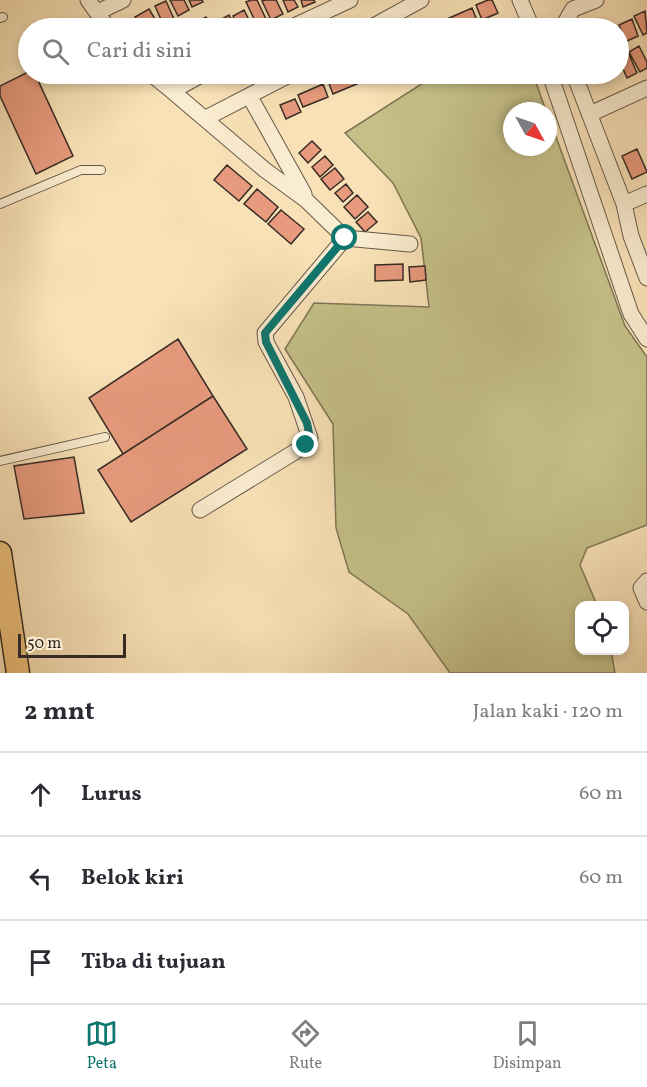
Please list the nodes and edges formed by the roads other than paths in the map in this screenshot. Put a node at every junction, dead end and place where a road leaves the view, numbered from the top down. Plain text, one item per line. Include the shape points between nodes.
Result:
1 (123, 0) edge
2 (350, 0) edge
3 (421, 0) edge
4 (520, 0) edge
5 (596, 0) edge
6 (93, 6) edge
7 (311, 18) edge
8 (388, 18) edge
9 (528, 18) edge
10 (568, 18) edge
11 (163, 84) edge
12 (185, 84) edge
13 (273, 84) edge
14 (553, 84) edge
15 (578, 84) edge
16 (647, 88) edge
17 (172, 91) junction
18 (250, 97) junction
19 (590, 114) junction
20 (206, 118) junction
21 (101, 170) dead end
22 (647, 194) edge
23 (306, 200) junction
24 (0, 204) edge
25 (624, 204) junction
26 (345, 238) junction
27 (410, 244) dead end
28 (647, 278) edge
29 (647, 339) edge
30 (105, 437) dead end
31 (0, 461) edge
32 (200, 510) dead end
33 (0, 553) edge
34 (647, 581) edge
35 (647, 602) edge
36 (18, 673) edge

1 - 6 street
2 - 7 street
3 - 8 street
4 - 9 street
5 - 10 street via 573,9
11 - 17 street
12 - 17 street
13 - 18 street
14 - 29 street via 631,314
15 - 19 street
16 - 19 street
17 - 20 street
18 - 20 street
18 - 23 street
19 - 25 street
20 - 23 street
21 - 24 lane via 81,170
22 - 25 street
23 - 26 street
25 - 28 street
26 - 27 street
26 - 32 street via 265,333 266,342 296,397 310,438 306,445
30 - 31 lane
33 - 36 main road
34 - 35 street via 641,588

